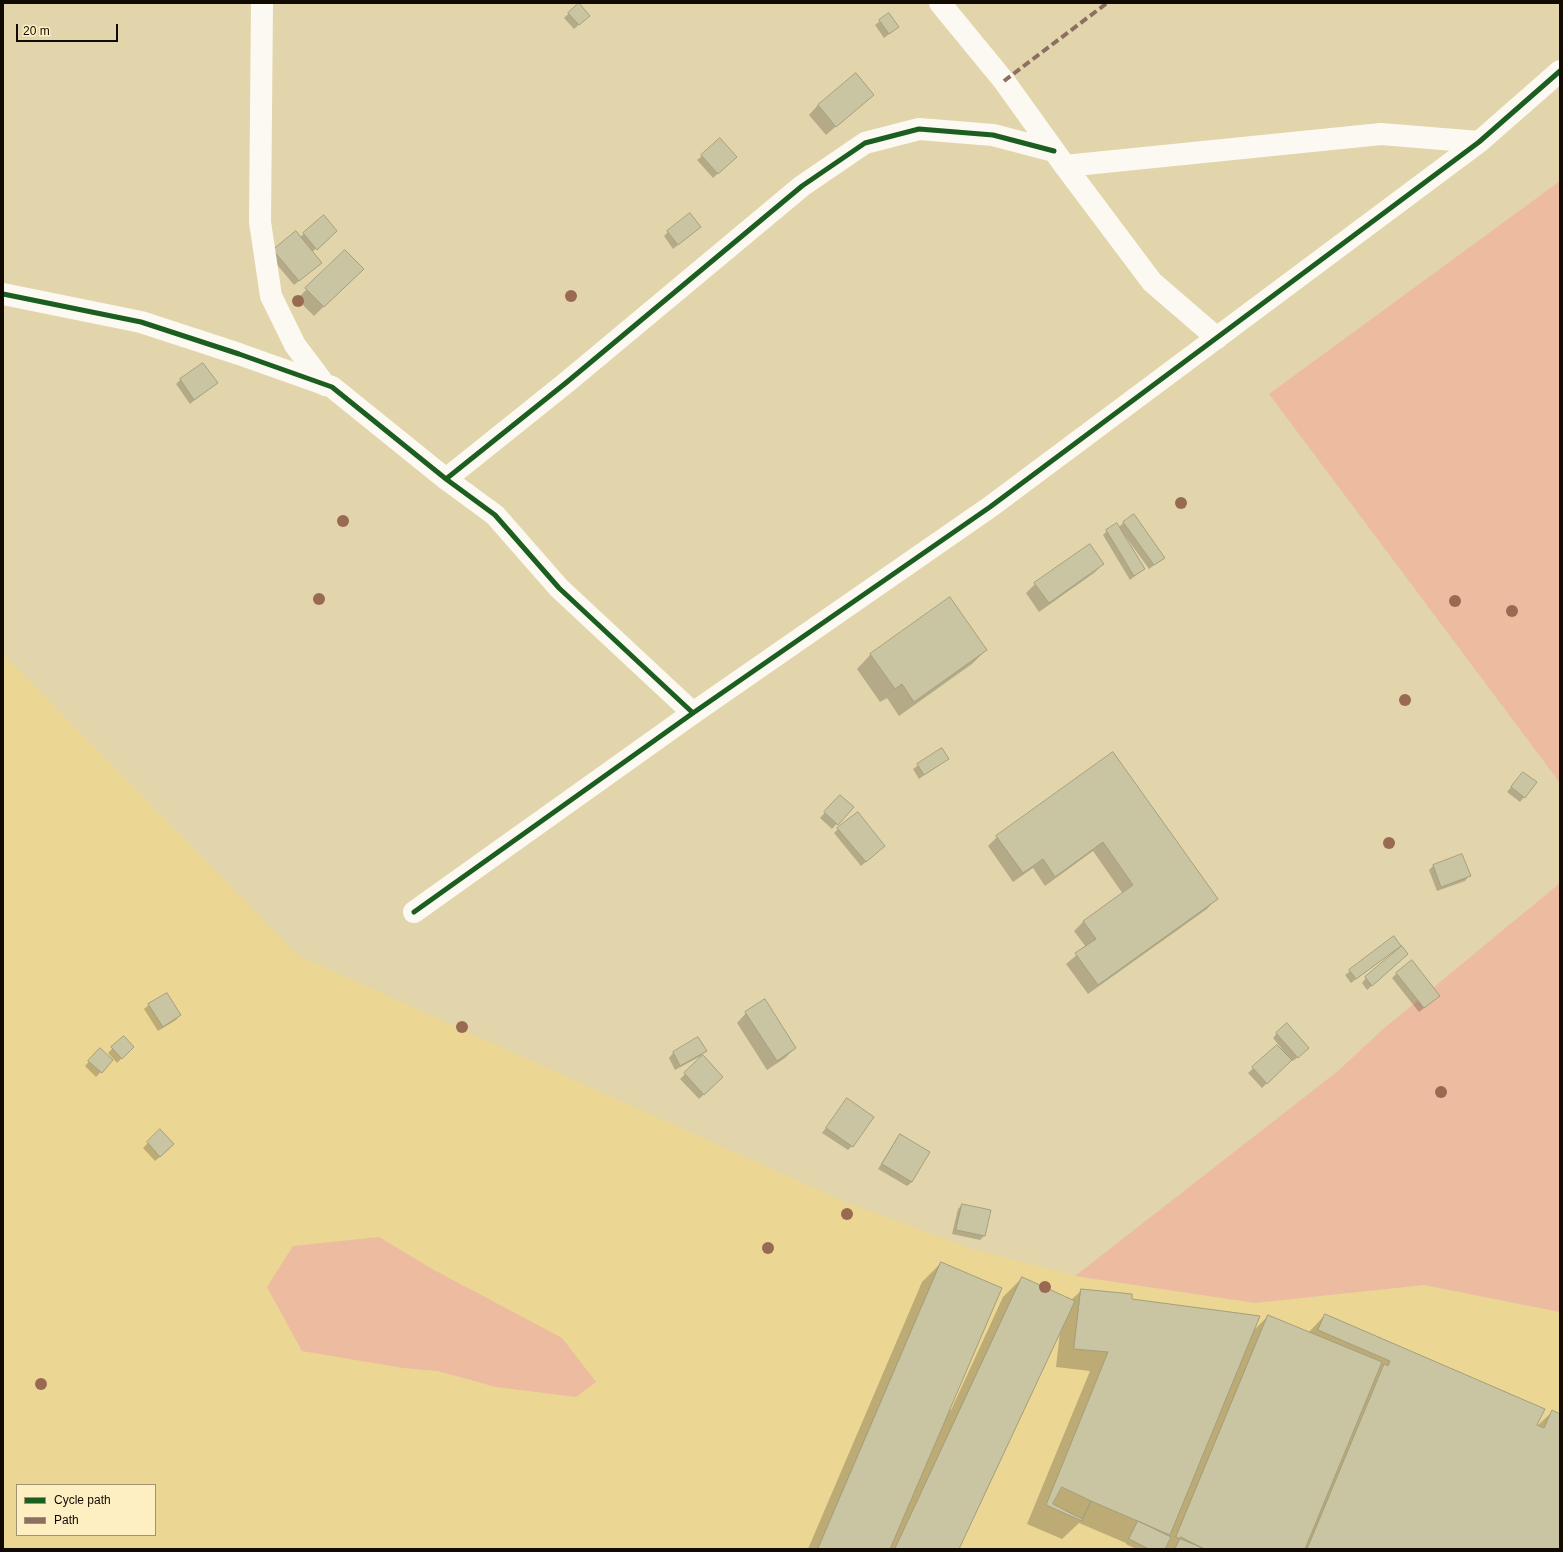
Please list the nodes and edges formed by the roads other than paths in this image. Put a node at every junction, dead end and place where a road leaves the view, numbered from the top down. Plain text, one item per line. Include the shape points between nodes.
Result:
1 (262, 3) edge
2 (940, 3) edge
3 (1560, 71) edge
4 (1479, 142) junction
5 (1059, 159) junction
6 (3, 294) edge
7 (1217, 338) junction
8 (325, 385) junction
9 (446, 479) junction
10 (693, 713) junction
11 (414, 912) dead end

1 - 8 street via 260,222 271,296 296,344
2 - 5 street via 1004,81
3 - 4 street
4 - 5 street via 1380,134
4 - 7 street
5 - 7 street via 1152,282
5 - 9 street via 992,135 919,129 865,143 802,186
6 - 8 street via 141,322
7 - 10 street via 990,507
8 - 9 street via 332,387
9 - 10 street via 494,515 559,588
10 - 11 street

